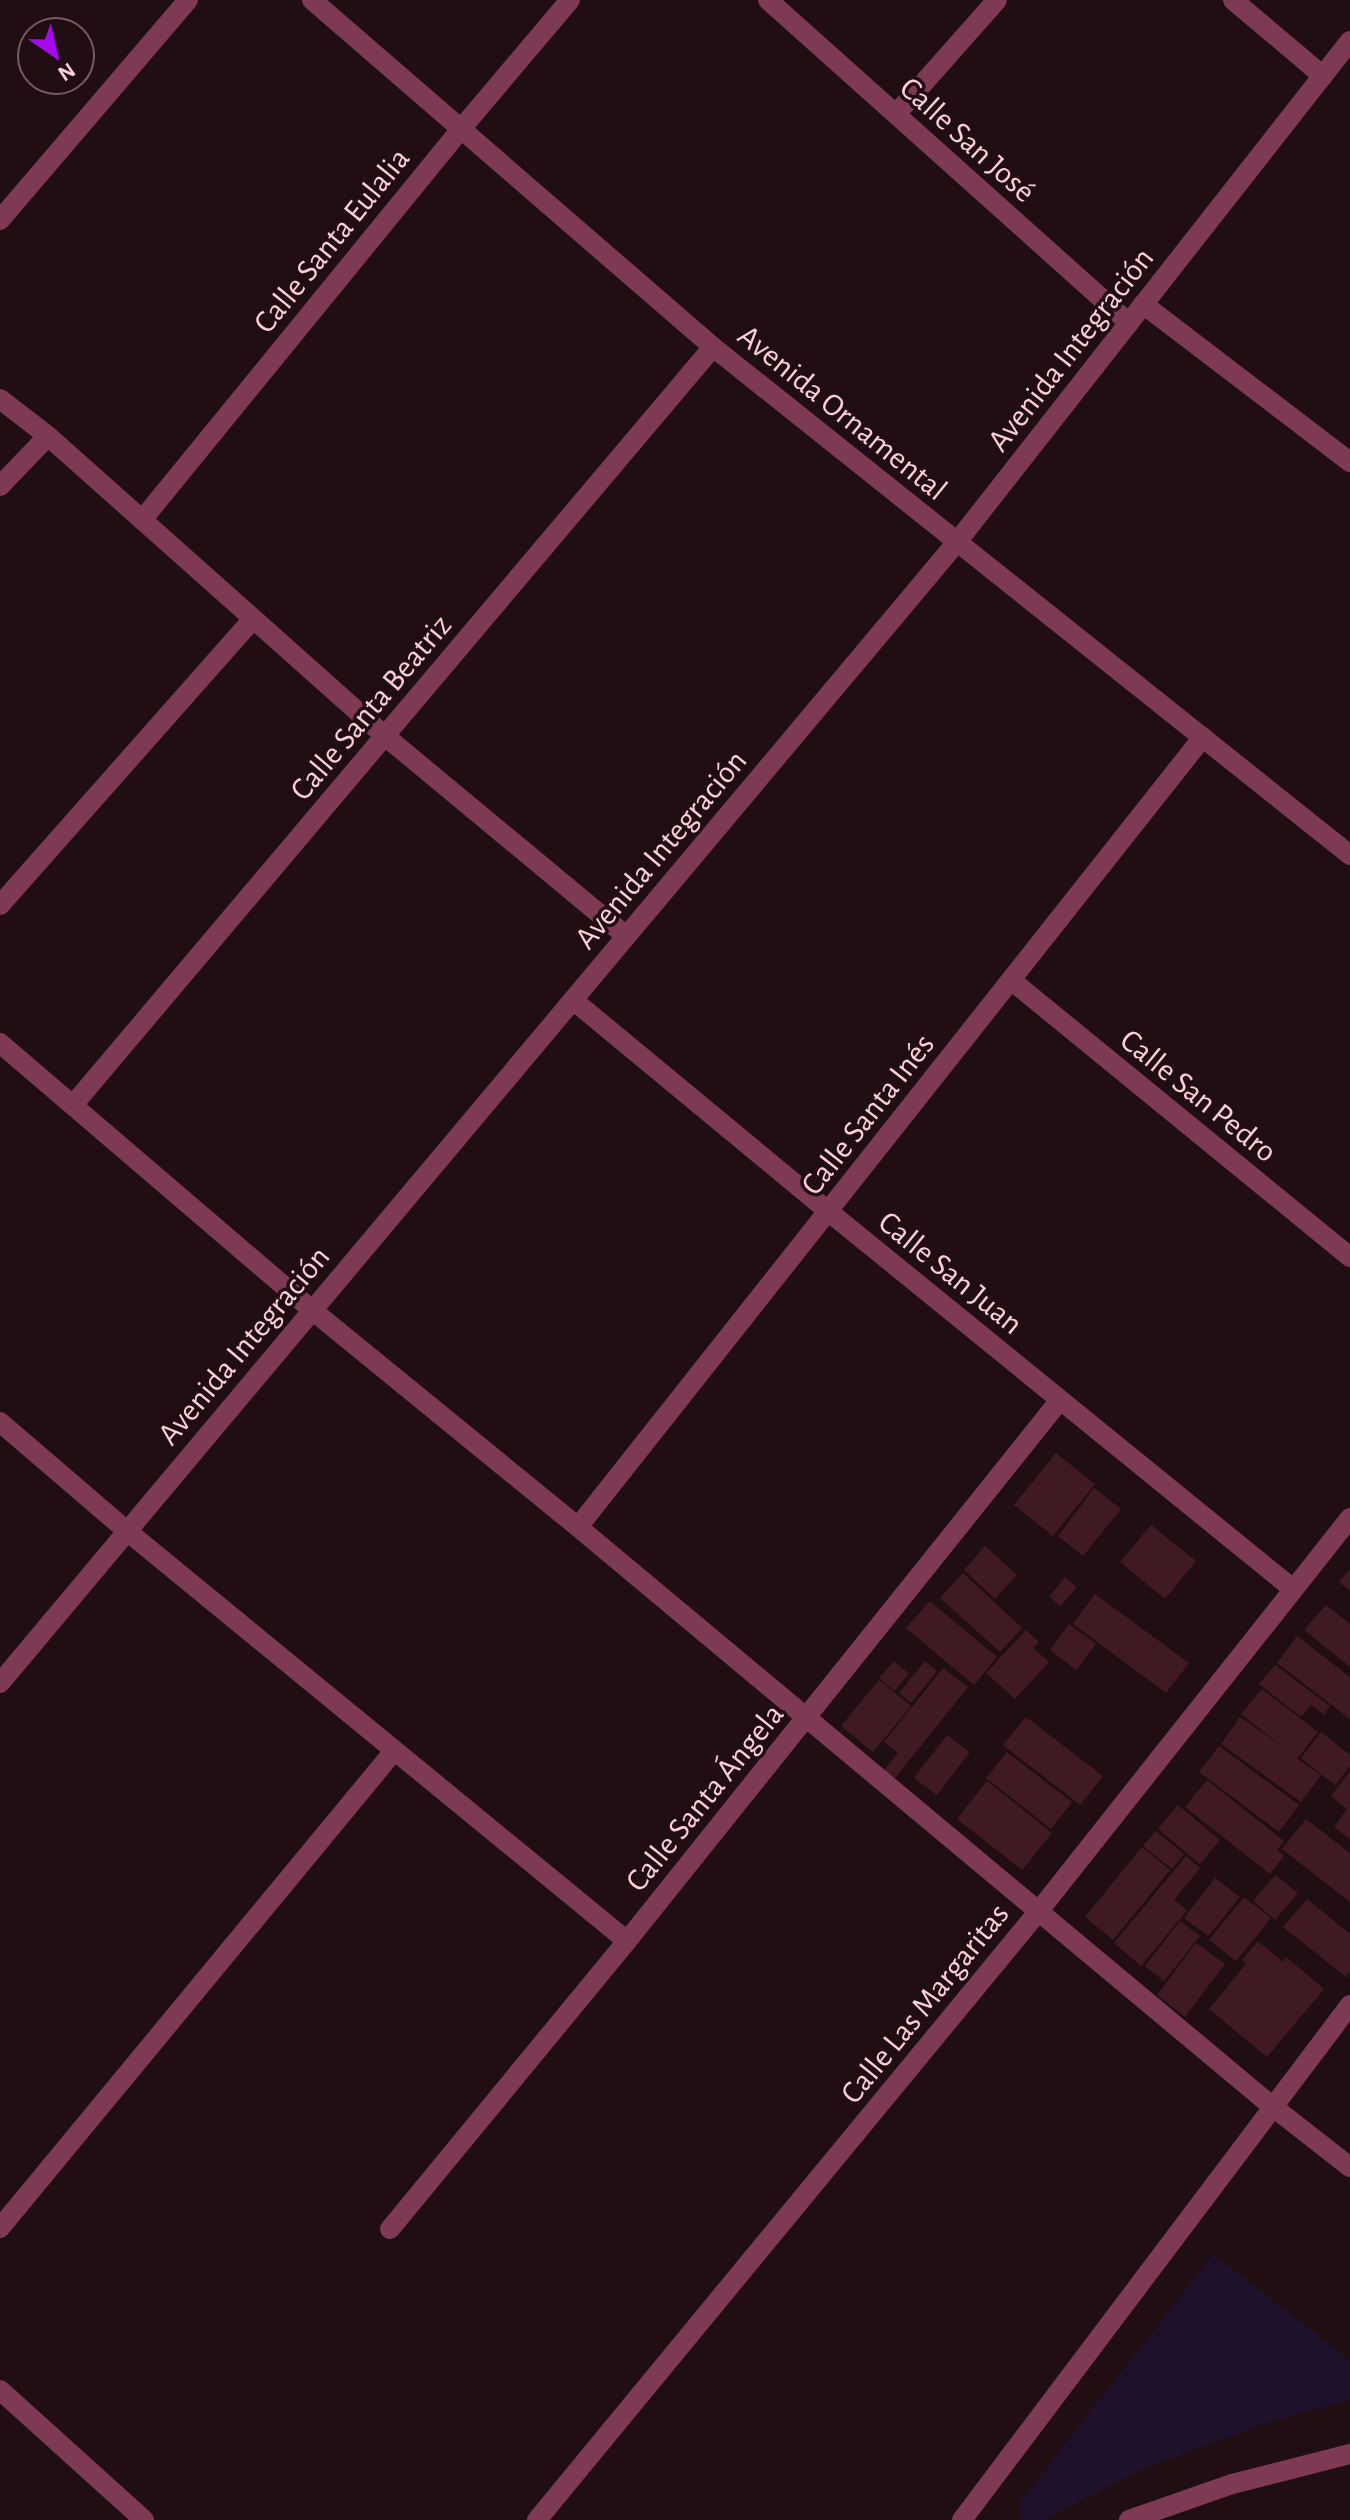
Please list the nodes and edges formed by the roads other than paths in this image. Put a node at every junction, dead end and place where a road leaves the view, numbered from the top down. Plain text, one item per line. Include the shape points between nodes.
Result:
1 (188, 0) edge
2 (312, 0) edge
3 (570, 0) edge
4 (768, 0) edge
5 (997, 0) edge
6 (1233, 0) edge
7 (1350, 41) edge
8 (1323, 76) junction
9 (896, 114) junction
10 (461, 129) junction
11 (0, 220) edge
12 (1143, 304) junction
13 (1129, 323) junction
14 (713, 347) junction
15 (0, 399) edge
16 (48, 436) junction
17 (1350, 462) edge
18 (0, 486) edge
19 (142, 520) junction
20 (957, 542) junction
21 (253, 619) junction
22 (385, 736) junction
23 (1203, 737) junction
24 (1350, 855) edge
25 (0, 905) edge
26 (626, 936) junction
27 (1011, 980) junction
28 (573, 1000) junction
29 (0, 1043) edge
30 (73, 1105) junction
31 (828, 1211) junction
32 (1350, 1257) edge
33 (312, 1310) junction
34 (1060, 1400) junction
35 (0, 1422) edge
36 (1350, 1518) edge
37 (578, 1527) junction
38 (127, 1531) junction
39 (1293, 1589) junction
40 (0, 1683) edge
41 (806, 1718) junction
42 (394, 1751) junction
43 (1038, 1912) junction
44 (627, 1941) junction
45 (1350, 2005) edge
46 (1273, 2107) junction
47 (1350, 2167) edge
48 (0, 2228) edge
49 (390, 2229) dead end
50 (0, 2390) edge
51 (1350, 2454) edge
52 (130, 2516) edge
53 (537, 2520) edge
54 (962, 2520) edge
55 (1129, 2520) edge

1 - 11 street
2 - 10 street, Avenida Ornamental
3 - 10 street, Calle Santa Eulalia
4 - 9 street, Calle San José
5 - 9 street
6 - 8 street
7 - 8 street, Avenida Integración
8 - 12 street, Avenida Integración
9 - 13 street, Calle San José
10 - 14 street, Avenida Ornamental
10 - 19 street, Calle Santa Eulalia
12 - 13 street, Avenida Integración
12 - 17 street
13 - 20 street, Avenida Integración
14 - 20 street, Avenida Ornamental
14 - 22 street, Calle Santa Beatriz
15 - 16 street
16 - 18 street
16 - 19 street
19 - 21 street
20 - 23 street, Avenida Ornamental
20 - 26 street, Avenida Integración
21 - 22 street
21 - 25 street
22 - 26 street
22 - 30 street, Calle Santa Beatriz
23 - 24 street, Avenida Ornamental
23 - 27 street, Calle Santa Inés
26 - 28 street, Avenida Integración
27 - 31 street, Calle Santa Inés
27 - 32 street, Calle San Pedro
28 - 31 street, Calle San Juan
28 - 33 street, Avenida Integración
29 - 30 street
30 - 33 street
31 - 34 street, Calle San Juan
31 - 37 street, Calle Santa Inés
33 - 37 street
33 - 38 street, Avenida Integración
34 - 39 street, Calle San Juan
34 - 41 street, Calle Santa Ángela
35 - 38 street
36 - 39 street, Calle Las Margaritas
37 - 41 street
38 - 40 street, Avenida Integración
38 - 42 street
39 - 43 street, Calle Las Margaritas
41 - 43 street
41 - 44 street, Calle Santa Ángela
42 - 44 street
42 - 48 street
43 - 46 street
43 - 53 street, Calle Las Margaritas
44 - 49 street, Calle Santa Ángela
45 - 46 street
46 - 47 street
46 - 54 street
50 - 52 street
51 - 55 street via 1232,2484

